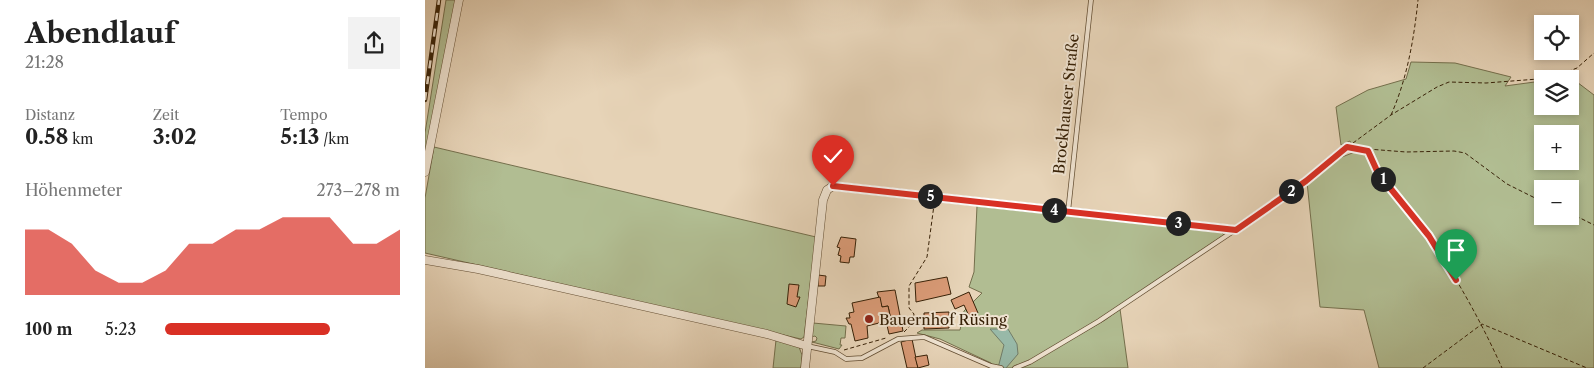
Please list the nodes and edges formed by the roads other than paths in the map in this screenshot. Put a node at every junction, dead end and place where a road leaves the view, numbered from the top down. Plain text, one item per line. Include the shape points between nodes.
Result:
1 (459, 0) edge
2 (1091, 0) edge
3 (1347, 147) road end
4 (425, 172) edge
5 (1068, 212) junction
6 (1236, 230) junction
7 (425, 260) edge
8 (807, 346) junction
9 (805, 368) edge
10 (998, 368) edge
11 (1015, 368) edge

1 - 4 street
2 - 5 lane, Brockhauser Straße
3 - 6 street via 1306,181
5 - 6 street
5 - 8 street via 836,186 827,190 823,200
6 - 11 lane via 1099,321
7 - 8 street via 747,329
8 - 9 street
8 - 10 lane via 835,352 846,359 862,358 898,339 924,337

